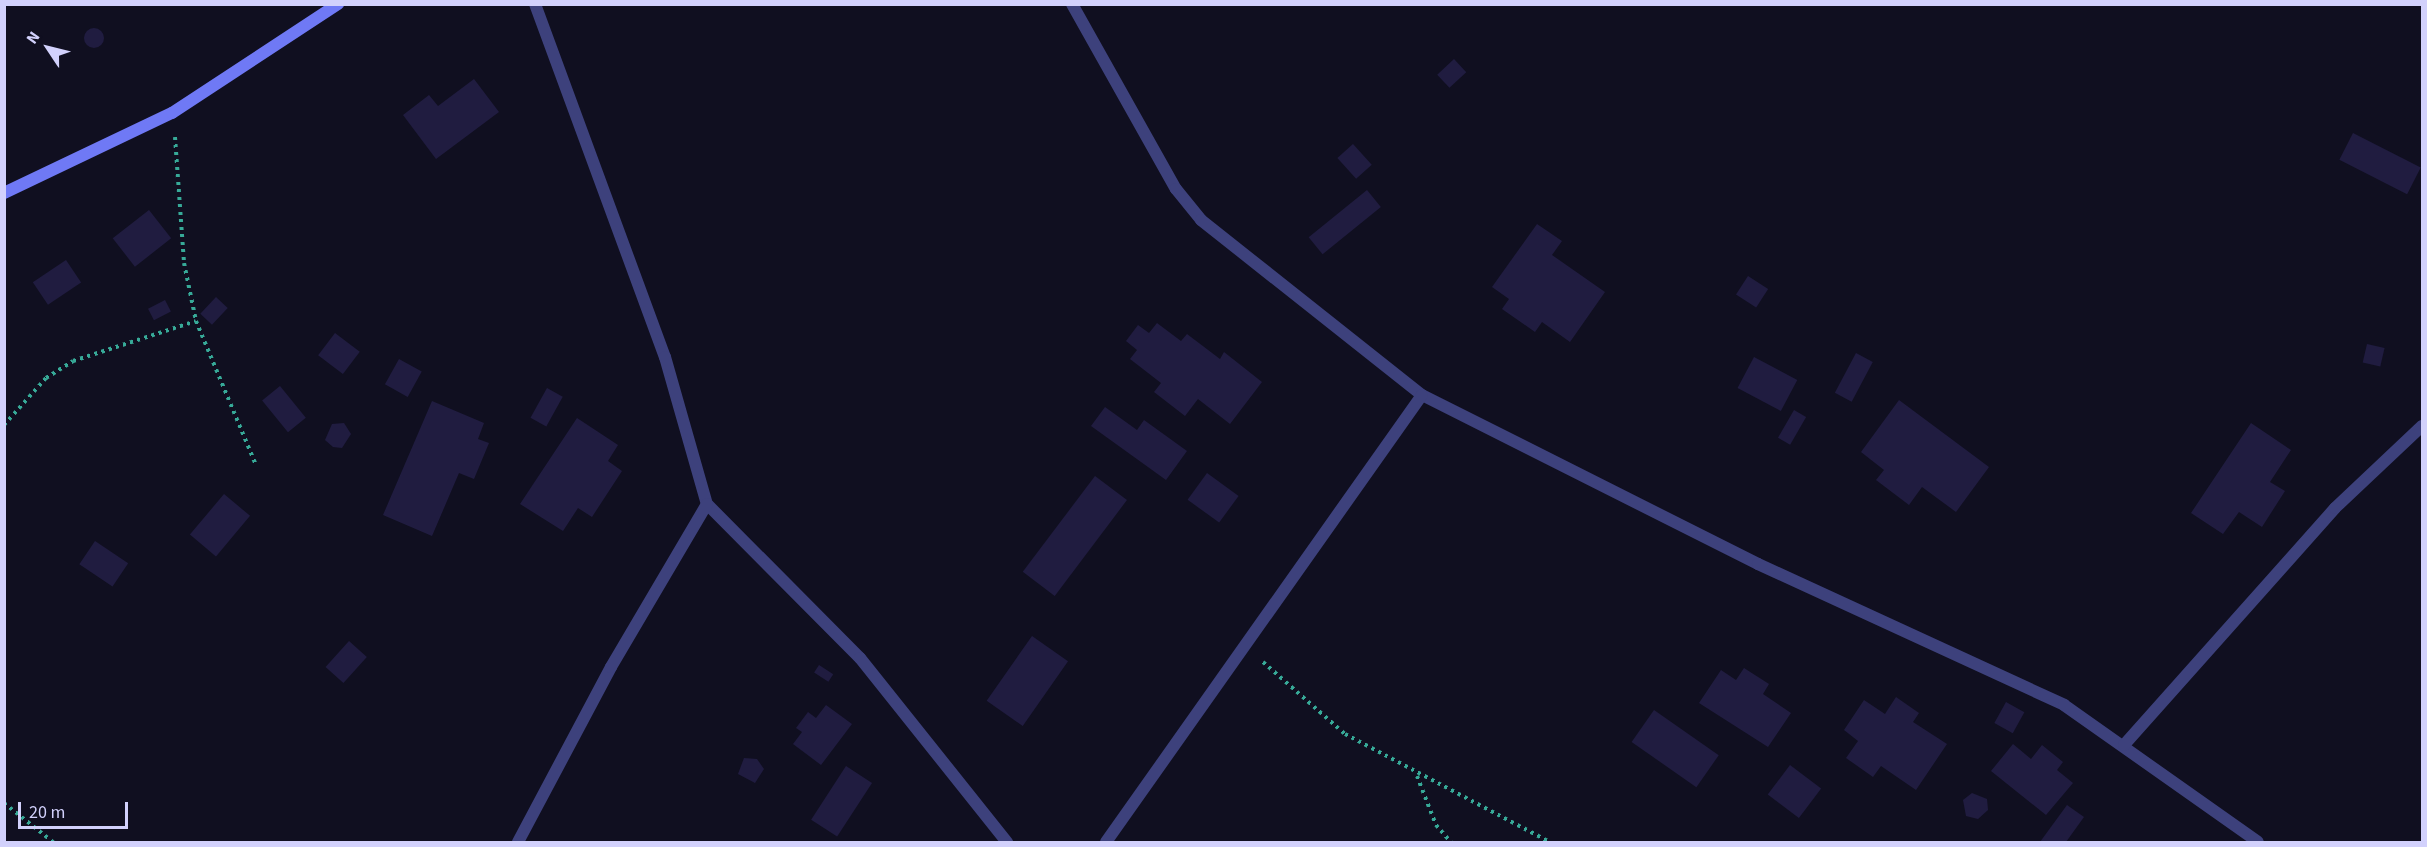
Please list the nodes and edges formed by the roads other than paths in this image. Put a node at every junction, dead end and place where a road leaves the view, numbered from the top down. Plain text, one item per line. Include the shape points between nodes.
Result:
1 (338, 4) edge
2 (535, 4) edge
3 (1072, 4) edge
4 (4, 194) edge
5 (1422, 395) junction
6 (2422, 426) edge
7 (708, 504) junction
8 (2124, 745) junction
9 (518, 843) edge
10 (1007, 843) edge
11 (1106, 843) edge
12 (2258, 843) edge

1 - 4 street via 172,113
2 - 7 street via 665,357
3 - 5 street via 1176,189 1201,220
5 - 8 street via 1758,564 2064,705
5 - 11 street via 1247,649
6 - 8 street via 2335,508
7 - 9 street via 617,656
7 - 10 street via 860,658
8 - 12 street

